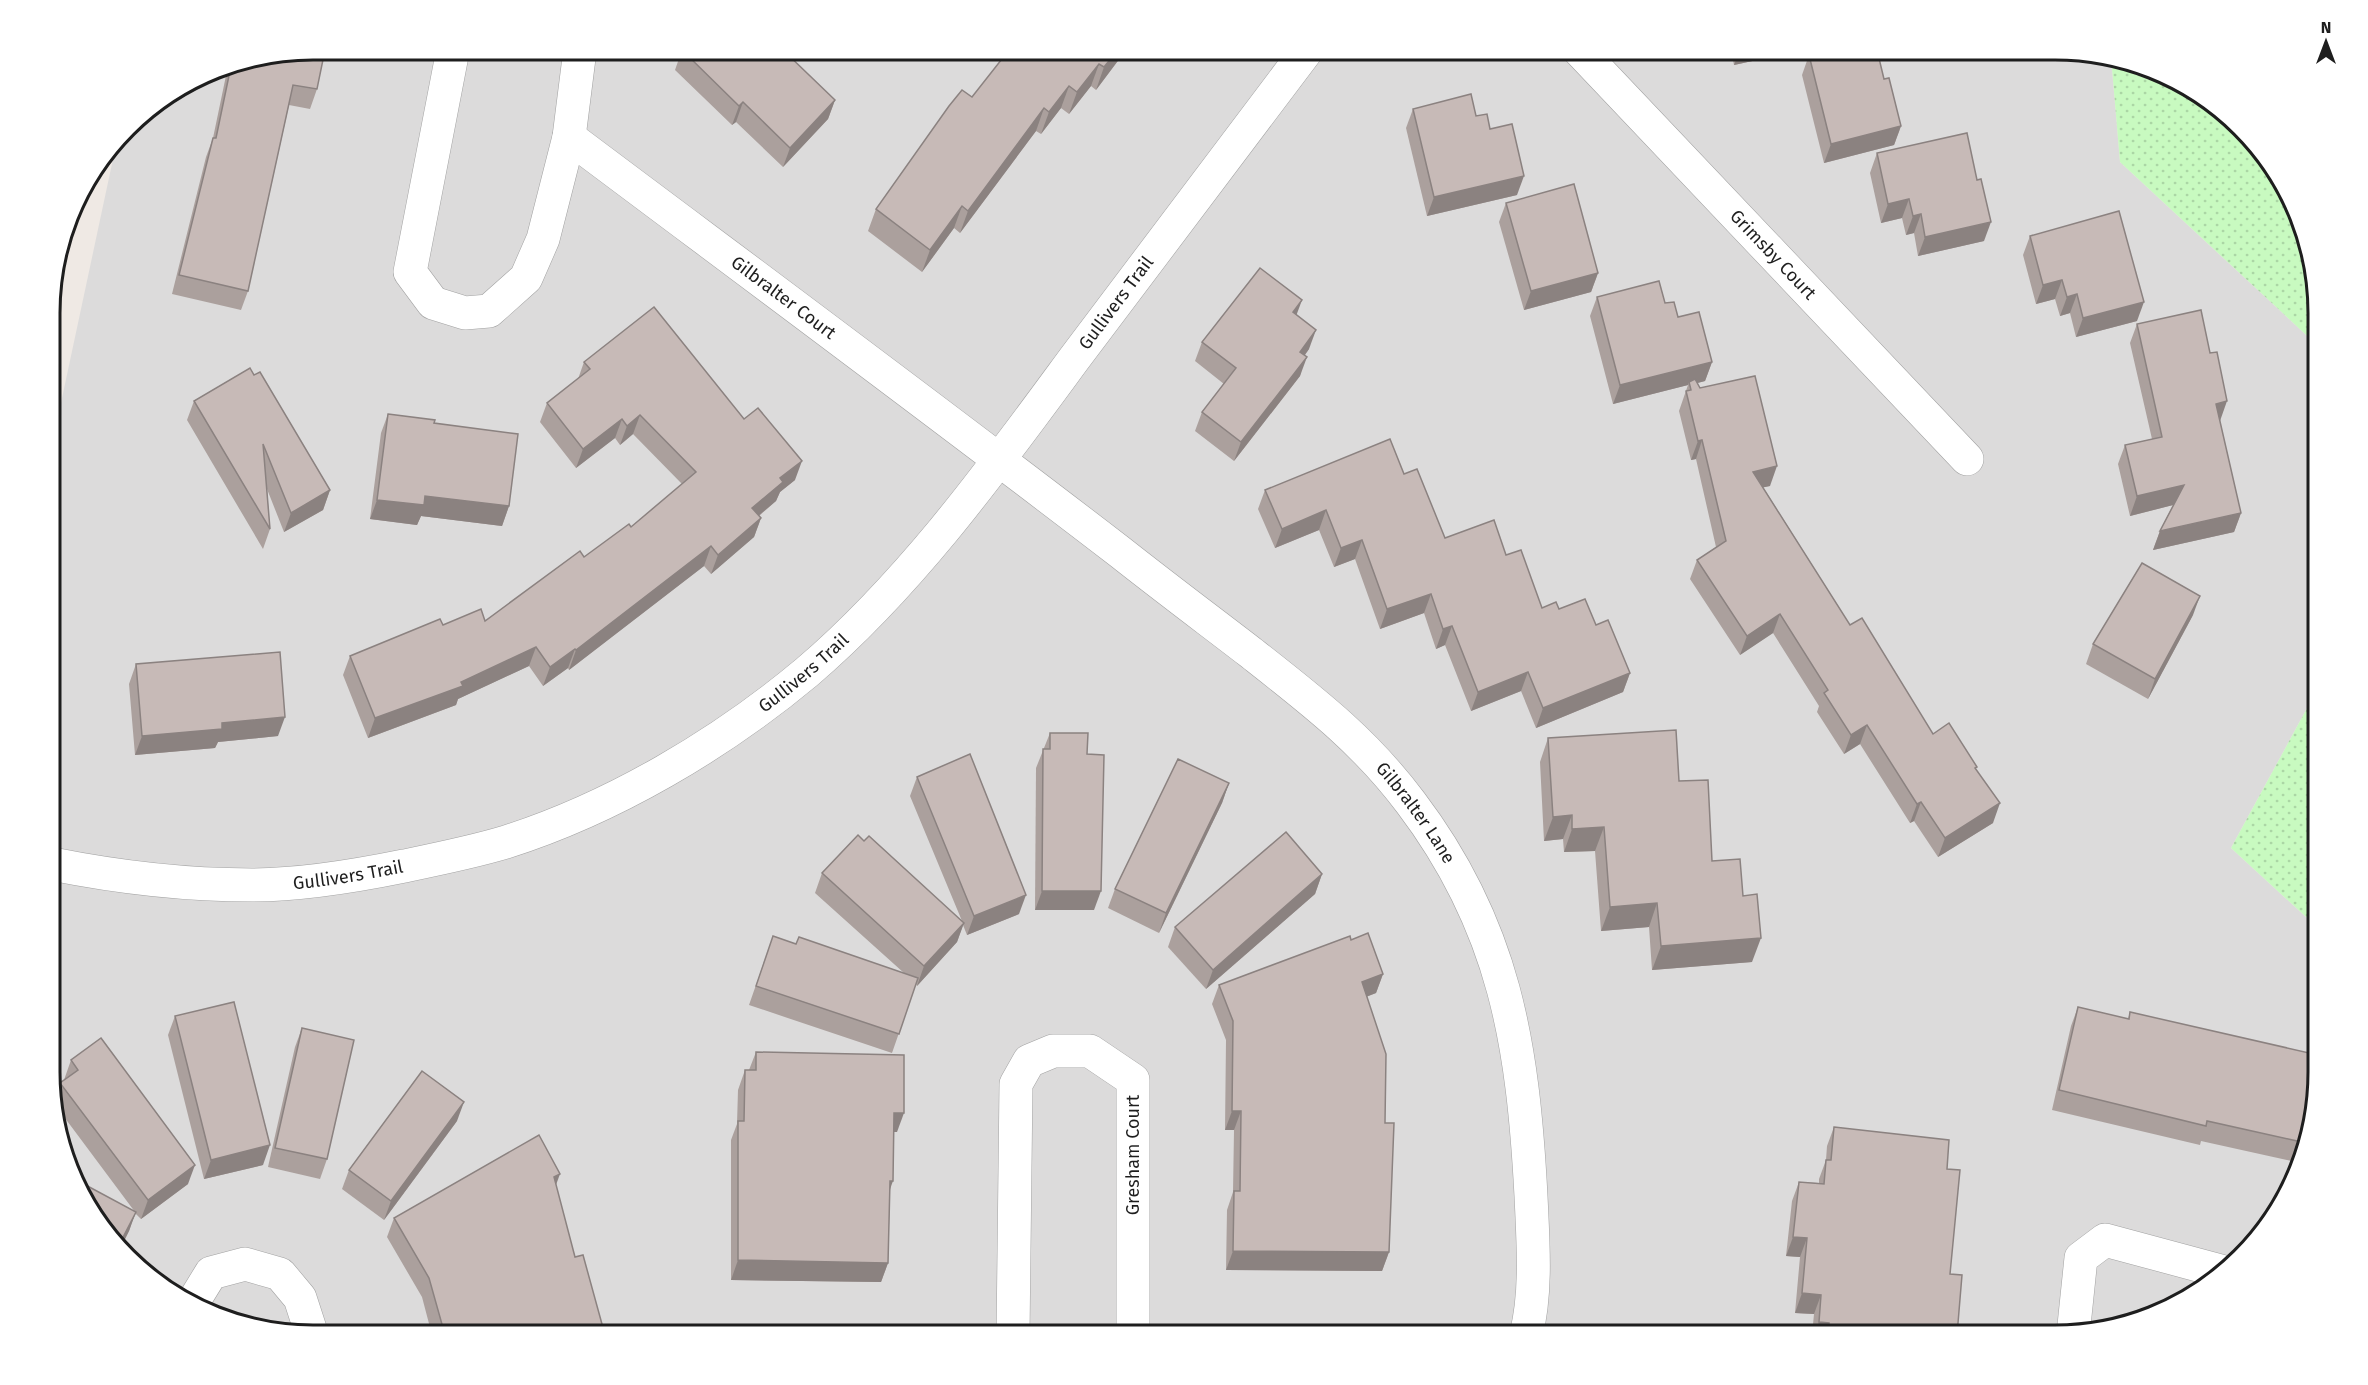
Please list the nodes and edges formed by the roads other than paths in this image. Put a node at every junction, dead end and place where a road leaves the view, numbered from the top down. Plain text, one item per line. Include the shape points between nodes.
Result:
1 (451, 60) edge
2 (579, 60) edge
3 (1299, 60) edge
4 (1588, 60) edge
5 (569, 137) junction
6 (1967, 459) dead end
7 (999, 460) junction
8 (60, 866) edge
9 (2214, 1269) edge
10 (197, 1297) edge
11 (2074, 1324) edge
12 (309, 1325) edge
13 (1013, 1325) edge
14 (1133, 1325) edge
15 (1528, 1325) edge

1 - 5 street via 410,272 433,303 465,312 489,311 526,278 543,239
2 - 5 street
3 - 7 street, Gullivers Trail
4 - 6 street, Grimsby Court
5 - 7 street, Gilbralter Court
7 - 8 street, Gullivers Trail via 878,604 808,670 737,724 597,807 495,844 369,873 300,882 189,882
7 - 15 street, Gilbralter Lane via 1308,697 1369,750 1447,856 1475,907 1498,964 1512,1019 1522,1085 1533,1231
9 - 11 street via 2105,1240 2081,1258
10 - 12 street via 211,1273 245,1264 280,1274 300,1298
13 - 14 street, Gresham Court via 1016,1084 1029,1060 1053,1051 1090,1051 1133,1080

